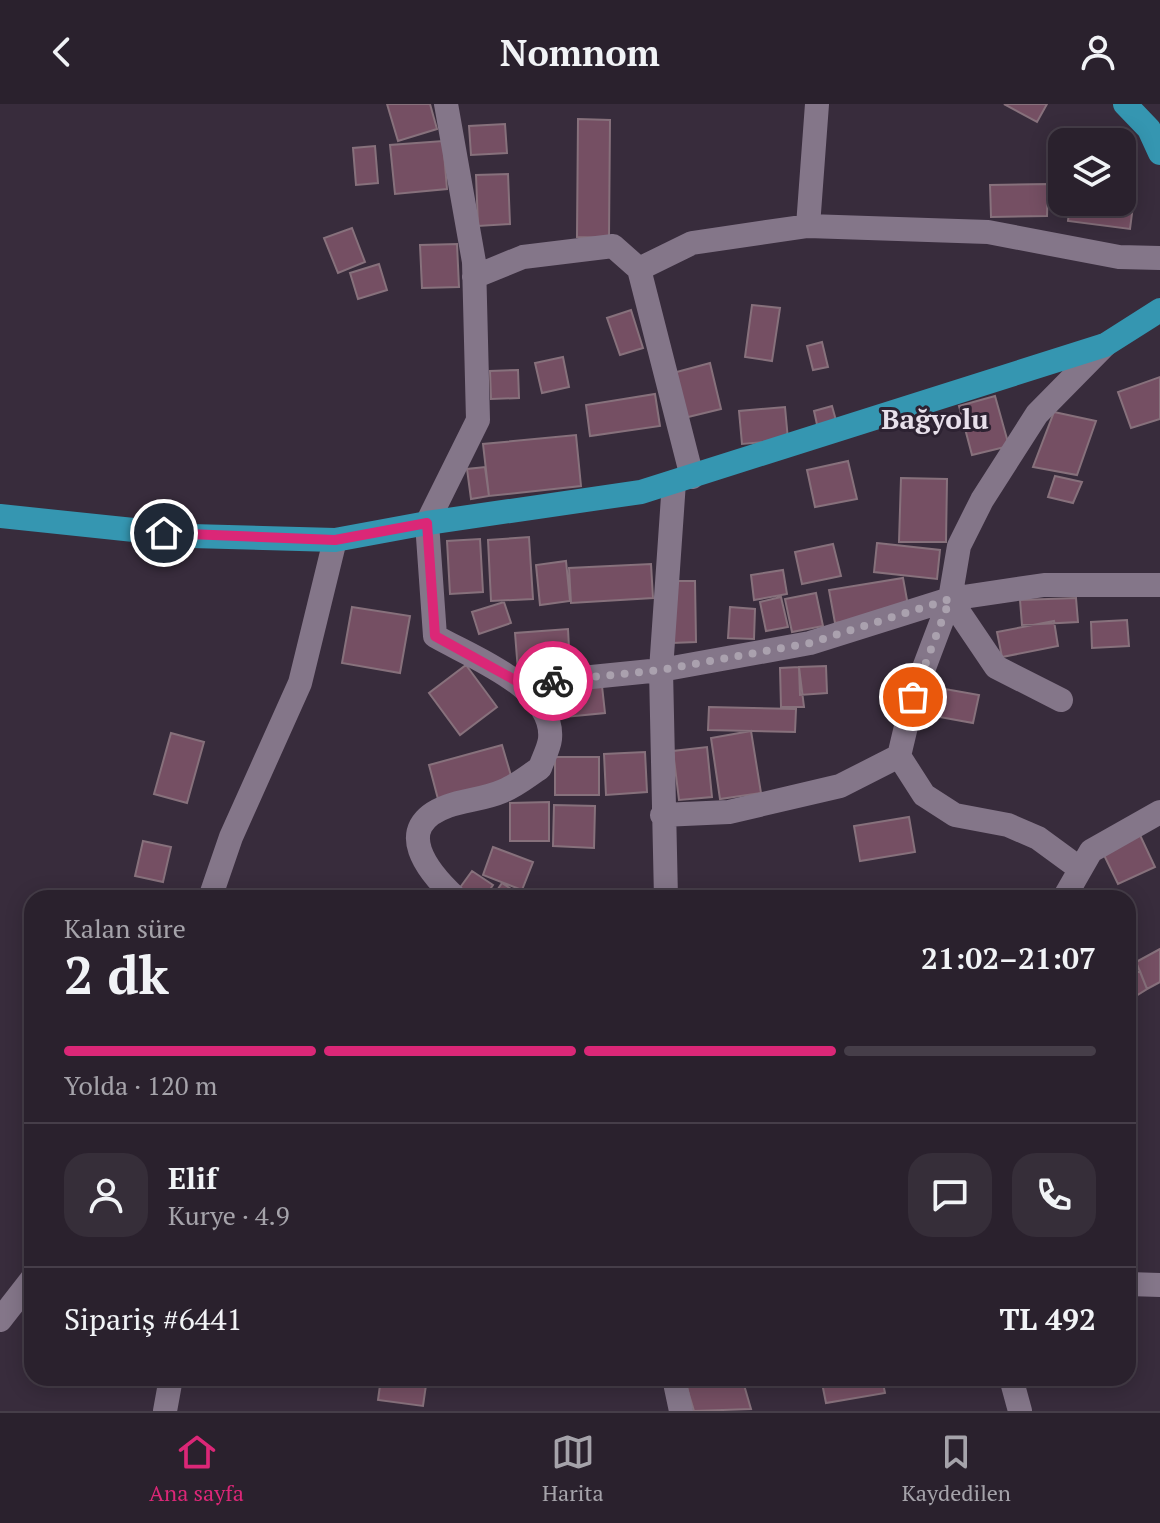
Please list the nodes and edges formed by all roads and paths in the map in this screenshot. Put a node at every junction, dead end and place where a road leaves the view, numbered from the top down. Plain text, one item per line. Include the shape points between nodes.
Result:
1 (446, 104) edge
2 (817, 104) edge
3 (1125, 104) edge
4 (1160, 153) edge
5 (808, 226) junction
6 (1160, 258) edge
7 (639, 269) junction
8 (474, 277) junction
9 (1158, 315) edge
10 (1105, 345) junction
11 (683, 479) junction
12 (0, 516) edge
13 (427, 523) junction
14 (335, 540) junction
15 (1160, 585) edge
16 (950, 599) junction
17 (661, 670) junction
18 (522, 684) junction
19 (1061, 700) dead end
20 (899, 756) junction
21 (1160, 812) edge
22 (662, 815) junction
23 (1079, 868) junction
24 (213, 890) edge
25 (447, 890) edge
26 (666, 890) edge
27 (1068, 890) edge
28 (1136, 1284) edge
29 (1160, 1285) edge
30 (24, 1289) edge
31 (0, 1320) edge
32 (170, 1386) edge
33 (676, 1386) edge
34 (1013, 1386) edge
35 (165, 1411) edge
36 (681, 1411) edge
37 (1020, 1411) edge

1 - 8 street
2 - 5 street
3 - 4 main road via 1149,129
5 - 6 street via 988,232 1119,257
5 - 7 street via 692,243
7 - 8 street via 613,246 523,257
7 - 11 street
8 - 13 street via 478,420
9 - 10 main road
10 - 11 main road
10 - 16 street via 1037,414 982,500 959,546
11 - 13 main road via 641,492
11 - 17 street
12 - 14 main road via 191,536
13 - 14 main road
13 - 18 street via 435,636
14 - 24 street via 300,683
15 - 16 street via 1044,585
16 - 17 street via 810,643
16 - 19 street via 996,667
16 - 20 street via 913,697
17 - 18 street
17 - 22 street
18 - 25 street via 541,704 551,737 540,768 503,791 444,807 422,825 417,847 429,873
20 - 22 street via 840,786 729,812
20 - 23 street via 924,795 955,815 1008,825 1038,838
21 - 23 street via 1091,851
22 - 26 street
23 - 27 street
28 - 29 street
30 - 31 street
32 - 35 street
33 - 36 street
34 - 37 street

